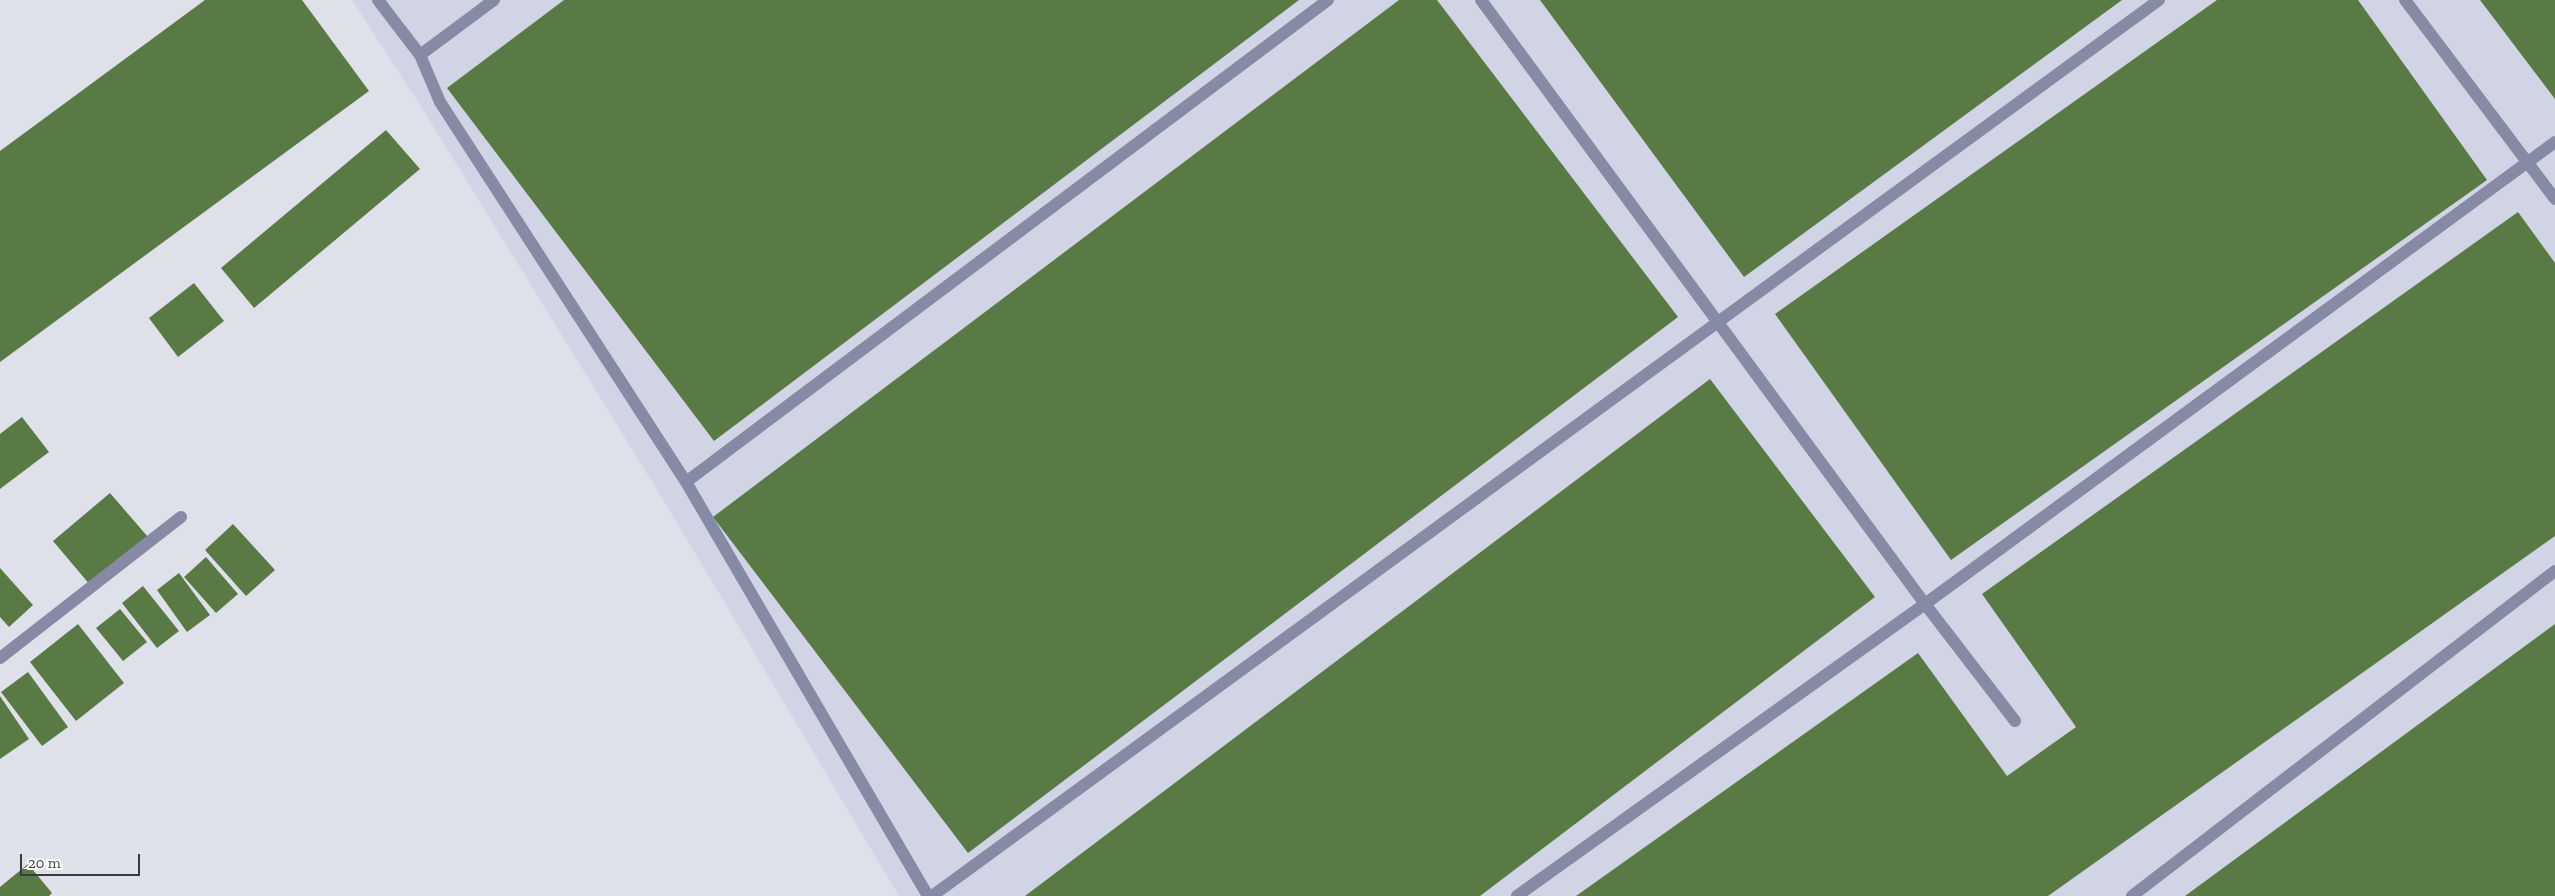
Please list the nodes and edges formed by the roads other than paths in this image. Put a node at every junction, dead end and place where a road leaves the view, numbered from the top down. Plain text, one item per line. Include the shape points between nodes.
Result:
1 (378, 0) edge
2 (494, 0) edge
3 (1328, 0) edge
4 (1481, 0) edge
5 (2159, 0) edge
6 (2405, 0) edge
7 (420, 55) junction
8 (2555, 142) edge
9 (2528, 162) junction
10 (2555, 199) edge
11 (1718, 322) junction
12 (686, 482) junction
13 (181, 517) dead end
14 (2555, 570) edge
15 (1925, 604) junction
16 (0, 658) edge
17 (2015, 721) dead end
18 (930, 896) edge
19 (1517, 896) edge
20 (2132, 896) edge

1 - 7 street
2 - 7 street
3 - 12 street
4 - 11 street
5 - 11 street
6 - 9 street
7 - 12 street via 440,102
8 - 9 street
9 - 10 street
9 - 15 street
11 - 15 street
11 - 18 street
12 - 18 street
13 - 16 street
14 - 20 street
15 - 17 street
15 - 19 street

